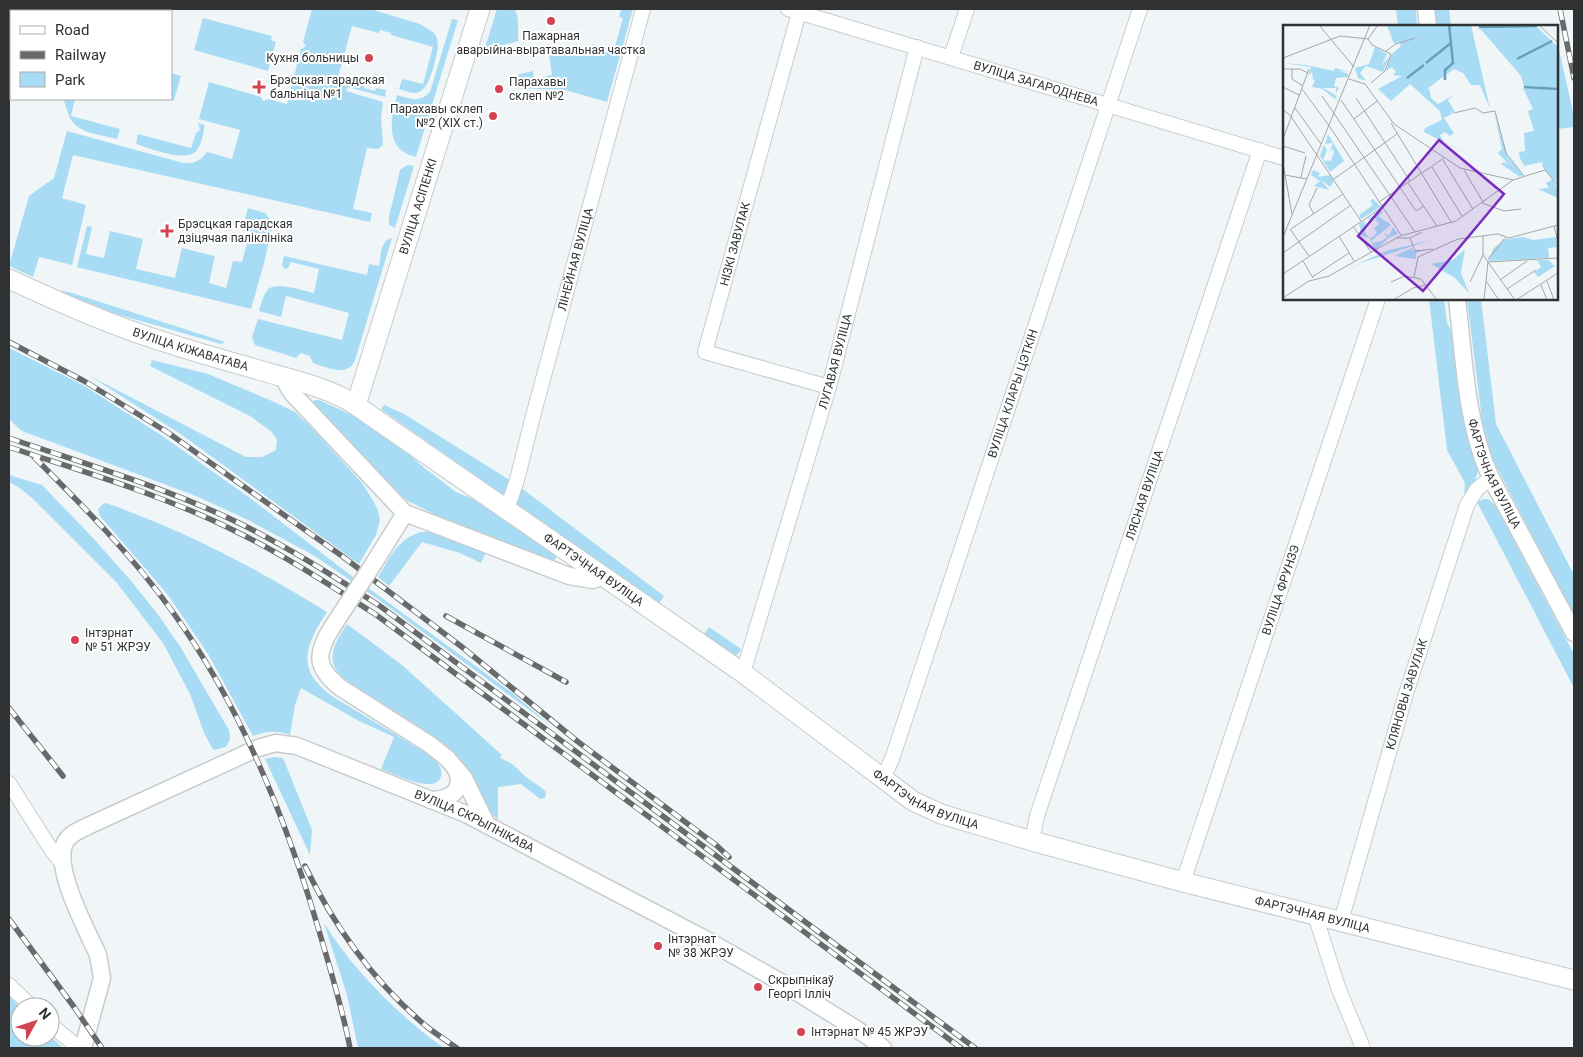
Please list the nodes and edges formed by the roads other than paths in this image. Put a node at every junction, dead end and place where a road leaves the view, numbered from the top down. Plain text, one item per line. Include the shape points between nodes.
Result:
1 (480, 9) edge
2 (643, 9) edge
3 (968, 9) edge
4 (1140, 9) edge
5 (1426, 9) edge
6 (795, 10) edge
7 (1428, 25) edge
8 (917, 47) junction
9 (951, 57) junction
10 (1108, 104) junction
11 (1260, 150) junction
12 (1283, 158) edge
13 (9, 279) edge
14 (1378, 300) edge
15 (1457, 300) edge
16 (286, 378) junction
17 (828, 388) junction
18 (356, 405) junction
19 (372, 416) joint
20 (1492, 478) junction
21 (507, 509) junction
22 (405, 513) junction
23 (603, 576) junction
24 (1574, 633) edge
25 (743, 673) junction
26 (454, 764) junction
27 (884, 778) junction
28 (9, 783) edge
29 (431, 800) junction
30 (487, 825) junction
31 (1032, 841) junction
32 (62, 863) junction
33 (1183, 882) junction
34 (1315, 915) junction
35 (1340, 921) junction
36 (1574, 980) edge
37 (9, 985) edge
38 (22, 997) edge
39 (60, 1032) edge
40 (83, 1048) edge
41 (883, 1048) edge
42 (1363, 1048) edge

1 - 18 main road, ВУЛІЦА АСІПЕНКІ
2 - 21 street, ЛІНЕЙНАЯ ВУЛІЦА
3 - 9 street
4 - 10 street, ВУЛІЦА КЛАРЫ ЦЭТКІН
5 - 7 street
6 - 8 street, ВУЛІЦА ЗАГАРОДНЕВА
6 - 17 street, НІЗКІ ЗАВУЛАК via 705,352
8 - 9 street, ВУЛІЦА ЗАГАРОДНЕВА
8 - 17 street, ЛУГАВАЯ ВУЛІЦА
9 - 10 street, ВУЛІЦА ЗАГАРОДНЕВА
10 - 11 street, ВУЛІЦА ЗАГАРОДНЕВА
10 - 27 street, ВУЛІЦА КЛАРЫ ЦЭТКІН
11 - 12 street, ВУЛІЦА ЗАГАРОДНЕВА
11 - 31 street, ЛЯСНАЯ ВУЛІЦА via 1037,816
13 - 16 main road, ВУЛІЦА КІЖАВАТАВА via 125,329
14 - 33 street, ВУЛІЦА ФРУНЗЭ
15 - 20 street, ФАРТЭЧНАЯ ВУЛІЦА via 1474,429
16 - 18 main road, ВУЛІЦА КІЖАВАТАВА
16 - 22 street via 292,393
17 - 25 street, ЛУГАВАЯ ВУЛІЦА
18 - 19 main road, ВУЛІЦА КІЖАВАТАВА
19 - 21 main road, ФАРТЭЧНАЯ ВУЛІЦА
20 - 24 street, ФАРТЭЧНАЯ ВУЛІЦА
20 - 35 street, КЛЯНОВЫ ЗАВУЛАК via 1477,489 1467,505
21 - 23 main road, ФАРТЭЧНАЯ ВУЛІЦА
22 - 23 street via 569,576 593,580
22 - 26 street, bridge via 331,629 319,656 323,670 340,688 430,744
23 - 25 main road, ФАРТЭЧНАЯ ВУЛІЦА
25 - 27 main road, ФАРТЭЧНАЯ ВУЛІЦА
26 - 29 street via 459,778 455,792 445,799
26 - 30 street
27 - 31 main road, ФАРТЭЧНАЯ ВУЛІЦА via 914,801 941,814
28 - 32 street
29 - 30 street, ВУЛІЦА СКРЫПНІКАВА
29 - 32 street, ВУЛІЦА СКРЫПНІКАВА via 297,746 268,745 77,831 63,847
30 - 41 street, ВУЛІЦА СКРЫПНІКАВА via 706,939 784,984
31 - 33 main road, ФАРТЭЧНАЯ ВУЛІЦА
32 - 40 street via 65,879 98,955 102,978
33 - 34 main road, ФАРТЭЧНАЯ ВУЛІЦА
34 - 35 main road, ФАРТЭЧНАЯ ВУЛІЦА
34 - 42 street via 1338,987
35 - 36 main road, ФАРТЭЧНАЯ ВУЛІЦА
37 - 38 street
39 - 40 street

